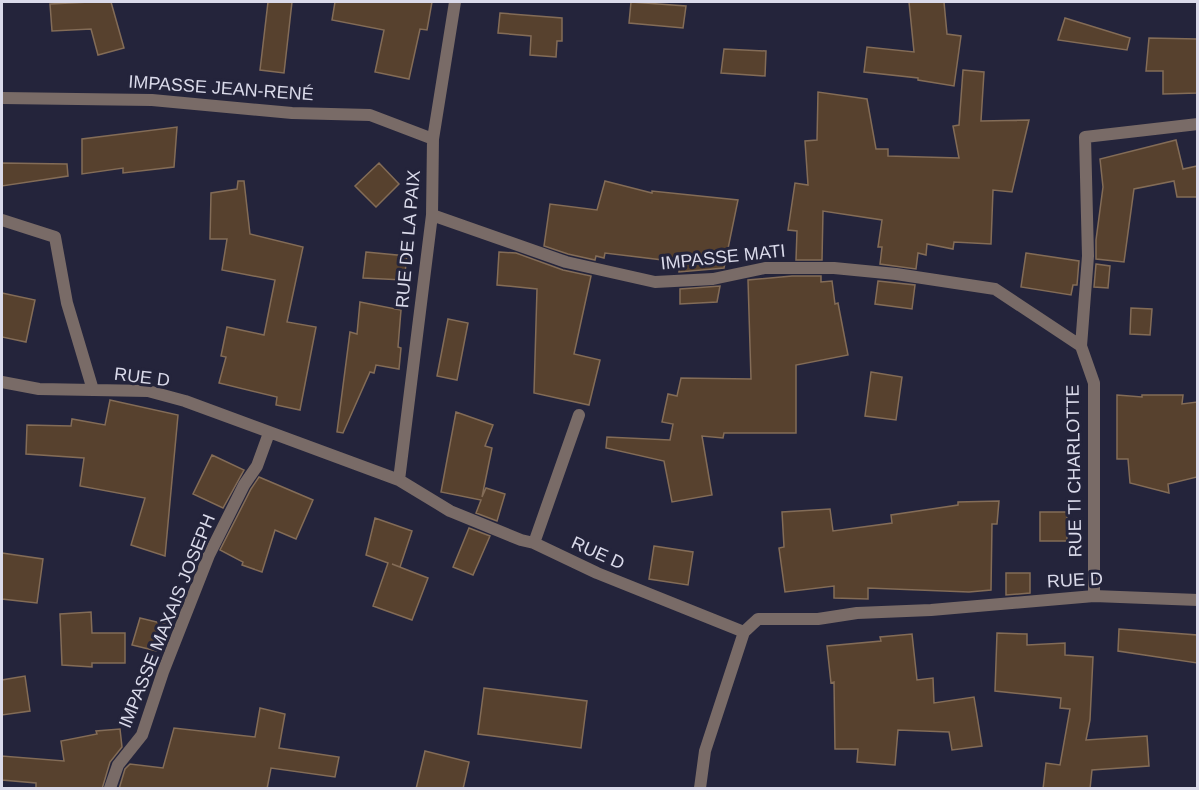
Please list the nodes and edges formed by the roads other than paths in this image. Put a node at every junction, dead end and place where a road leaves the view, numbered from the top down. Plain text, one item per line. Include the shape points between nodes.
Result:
1 (455, 2) edge
2 (2, 98) edge
3 (1197, 124) edge
4 (433, 139) junction
5 (432, 216) junction
6 (2, 220) edge
7 (1081, 346) junction
8 (2, 381) edge
9 (93, 390) junction
10 (579, 415) dead end
11 (269, 433) junction
12 (399, 480) junction
13 (534, 543) junction
14 (1094, 596) junction
15 (1197, 600) edge
16 (744, 632) junction
17 (110, 789) edge
18 (700, 789) edge

1 - 4 street, RUE DE LA PAIX
2 - 4 street, IMPASSE JEAN-RENÉ via 152,100 292,113 370,115
3 - 7 street, RUE TI CHARLOTTE via 1085,137 1088,256
4 - 5 street, RUE DE LA PAIX
5 - 7 street, IMPASSE MATI via 566,262 655,282 712,279 765,268 834,268 995,289
5 - 12 street, RUE DE LA PAIX
6 - 9 street via 55,237 67,303
7 - 14 street, RUE TI CHARLOTTE via 1094,383
8 - 9 street, RUE D via 39,389
9 - 11 street, RUE D via 148,392 185,401
10 - 13 street
11 - 12 street, RUE D
11 - 17 street, IMPASSE MAXAIS JOSEPH via 257,466 209,555 142,735 118,765
12 - 13 street, RUE D via 450,512
13 - 16 street, RUE D via 597,573
14 - 15 street, RUE D
14 - 16 street, RUE D via 818,619 758,619
16 - 18 street via 705,751

